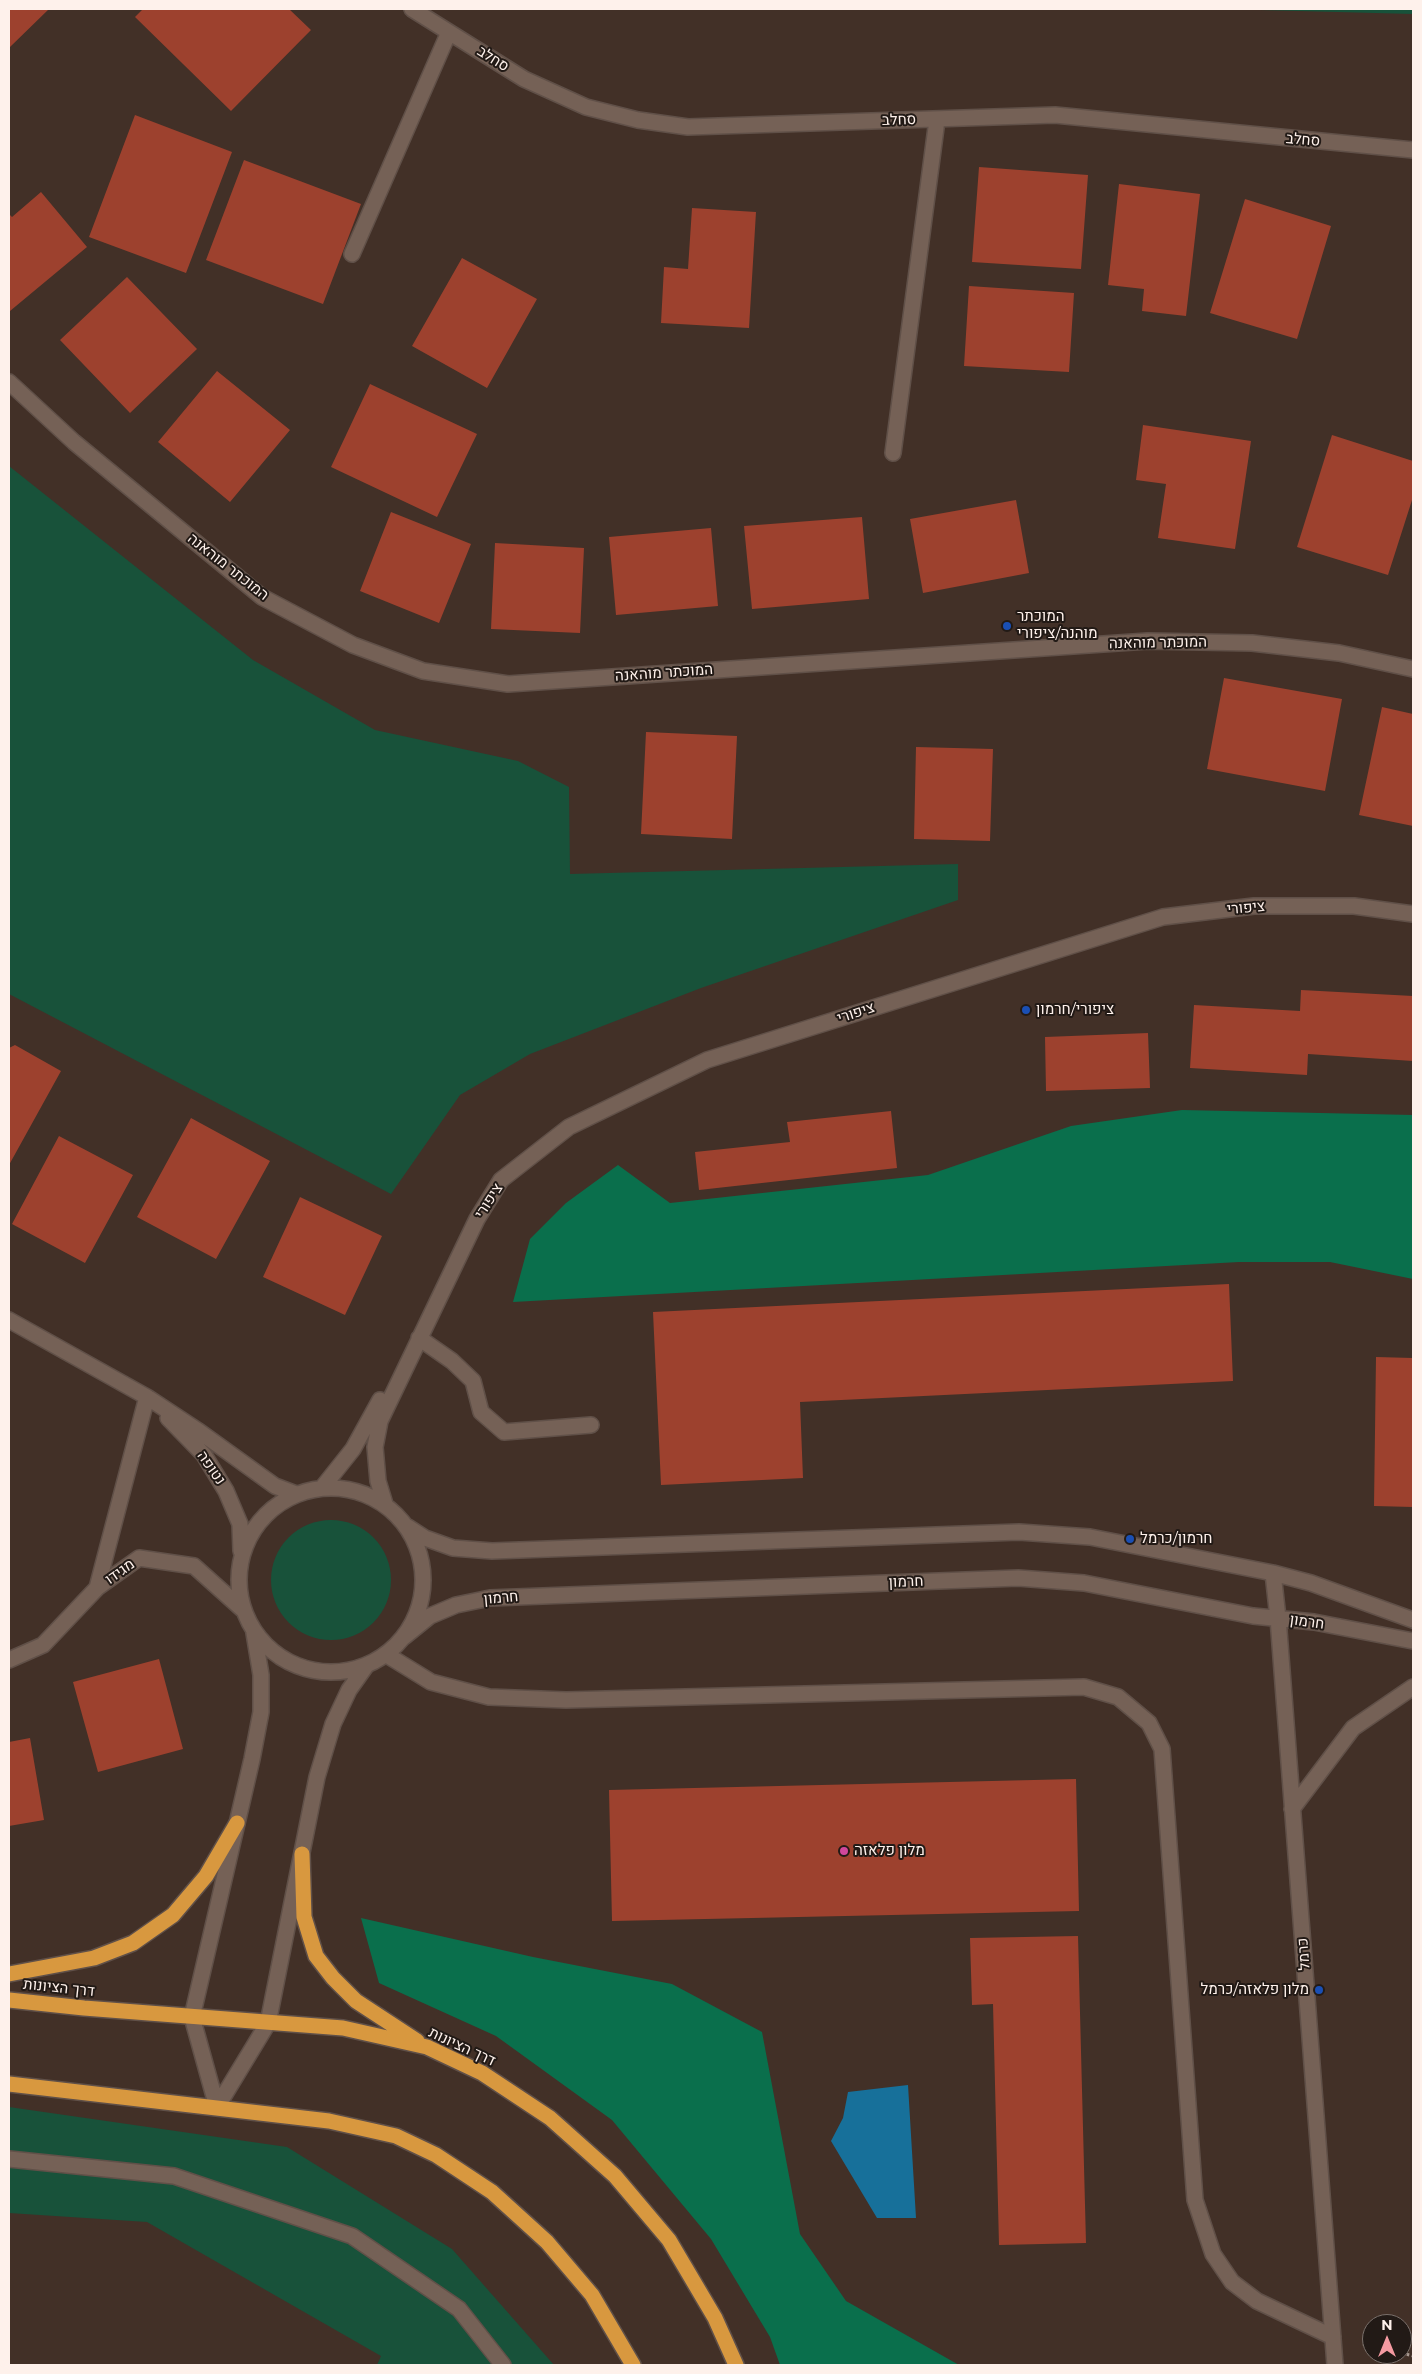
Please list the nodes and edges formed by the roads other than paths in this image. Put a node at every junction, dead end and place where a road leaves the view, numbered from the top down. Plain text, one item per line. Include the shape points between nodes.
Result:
1 (412, 9) edge
2 (449, 32) junction
3 (937, 120) junction
4 (1413, 150) edge
5 (352, 254) dead end
6 (9, 382) edge
7 (893, 453) dead end
8 (1413, 669) edge
9 (1413, 914) edge
10 (9, 1320) edge
11 (419, 1338) junction
12 (147, 1397) junction
13 (591, 1425) dead end
14 (322, 1488) junction
15 (296, 1494) junction
16 (385, 1504) junction
17 (408, 1527) junction
18 (241, 1556) junction
19 (1272, 1573) junction
20 (97, 1588) junction
21 (242, 1609) junction
22 (1278, 1618) junction
23 (1413, 1620) edge
24 (254, 1633) junction
25 (404, 1638) junction
26 (1413, 1641) edge
27 (387, 1655) junction
28 (9, 1660) edge
29 (366, 1666) junction
30 (1413, 1687) edge
31 (1292, 1809) junction
32 (237, 1823) junction
33 (302, 1854) junction
34 (9, 1974) edge
35 (9, 2000) edge
36 (192, 2017) junction
37 (268, 2023) junction
38 (427, 2047) junction
39 (9, 2084) edge
40 (217, 2107) junction
41 (9, 2159) edge
42 (1333, 2336) junction
43 (503, 2365) edge
44 (633, 2365) edge
45 (736, 2365) edge
46 (1335, 2365) edge

1 - 2 street, סחלב
2 - 3 street, סחלב via 524,79 586,107 638,120 688,127
2 - 5 street
3 - 4 street, סחלב via 1055,115
3 - 7 street
6 - 8 street, המוכתר מוהאנה via 74,442 262,597 353,645 423,671 508,684 1148,641 1252,643 1340,653
9 - 11 street, ציפורי via 1354,906 1254,906 1163,917 708,1060 569,1127 501,1180 476,1219
10 - 12 street, נטופה
11 - 13 street via 452,1361 473,1381 481,1412 504,1432
11 - 14 street, ציפורי via 353,1449
11 - 16 street, ציפורי via 380,1421 375,1447 378,1480
12 - 15 street, נטופה via 274,1486
12 - 18 street, נטופה via 204,1455 226,1490 240,1524
12 - 20 street
14 - 15 street
14 - 16 street via 365,1493
15 - 18 street via 272,1508 252,1530
16 - 17 street
17 - 19 street via 425,1538 453,1548 492,1551 1019,1532 1090,1537
17 - 25 street via 420,1553 424,1582 419,1612
18 - 21 street via 238,1582
19 - 22 street, כרמל
19 - 23 street via 1310,1582
20 - 21 street, מגידו via 139,1558 194,1566
20 - 28 street, מגידו via 43,1645
21 - 24 street
22 - 25 street, חרמון via 1253,1616 1084,1582 1018,1578 490,1598 456,1605 430,1616
22 - 26 street, חרמון
22 - 31 street, כרמל
24 - 29 street via 276,1655 304,1669 335,1673
24 - 32 street via 261,1675 261,1712
25 - 27 street
27 - 29 street
27 - 42 street via 431,1682 489,1697 566,1700 1084,1687 1118,1697 1149,1723 1162,1750 1195,2200 1210,2245 1232,2282 1258,2301
29 - 33 street via 349,1690 333,1724 317,1777
30 - 31 street via 1353,1728
31 - 42 street, כרמל
32 - 34 highway via 206,1876 173,1915 133,1943 94,1958
32 - 36 street
33 - 37 street
33 - 38 highway via 304,1917 316,1956 356,2000
35 - 36 highway, דרך הציונות
36 - 37 highway, דרך הציונות
36 - 40 street
37 - 38 highway, דרך הציונות via 343,2028
37 - 40 street
38 - 45 highway, דרך הציונות via 482,2073 550,2118 615,2176 670,2240 715,2318
39 - 40 highway
40 - 44 highway via 329,2121 396,2136 436,2155 492,2192 547,2242 592,2295
41 - 43 street via 174,2176 352,2236 459,2309
42 - 46 street, כרמל

